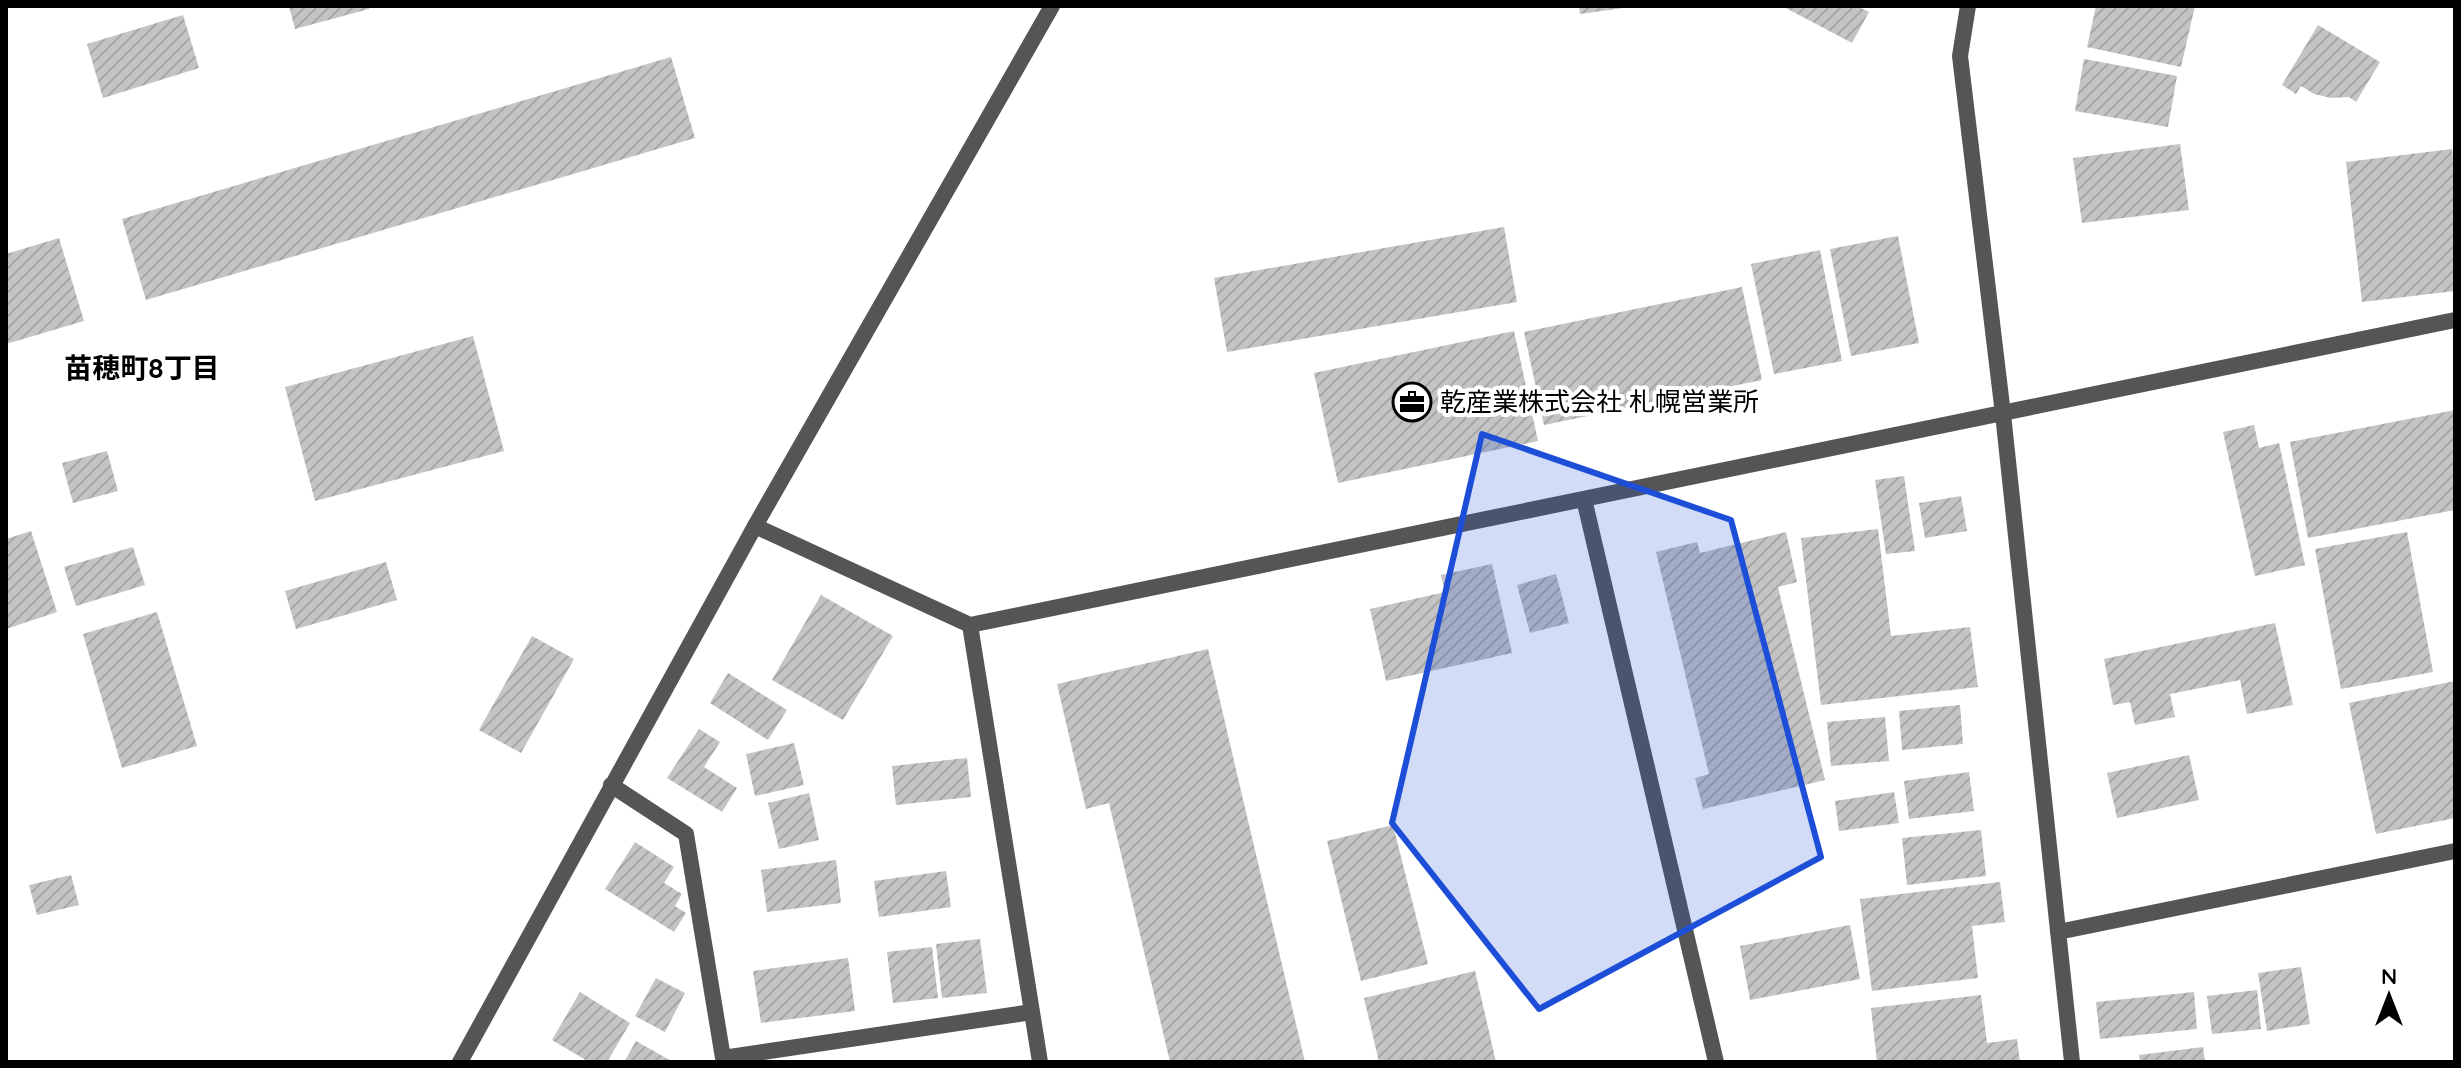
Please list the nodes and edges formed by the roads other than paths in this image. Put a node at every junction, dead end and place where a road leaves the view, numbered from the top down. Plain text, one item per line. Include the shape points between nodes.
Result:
1 (1052, 6) edge
2 (1968, 6) edge
3 (2455, 320) edge
4 (2003, 414) junction
5 (1584, 499) junction
6 (755, 526) junction
7 (970, 625) junction
8 (611, 785) junction
9 (2455, 851) edge
10 (2058, 932) junction
11 (1032, 1012) junction
12 (460, 1062) edge
13 (1040, 1062) edge
14 (1716, 1062) edge
15 (2072, 1062) edge

1 - 6 street
2 - 4 street via 1960,56
3 - 4 street
4 - 5 street
4 - 10 street
5 - 7 street
5 - 14 street
6 - 7 street
6 - 8 street
7 - 11 street
8 - 11 street via 686,834 723,1058
8 - 12 street
9 - 10 street
10 - 15 street
11 - 13 street

